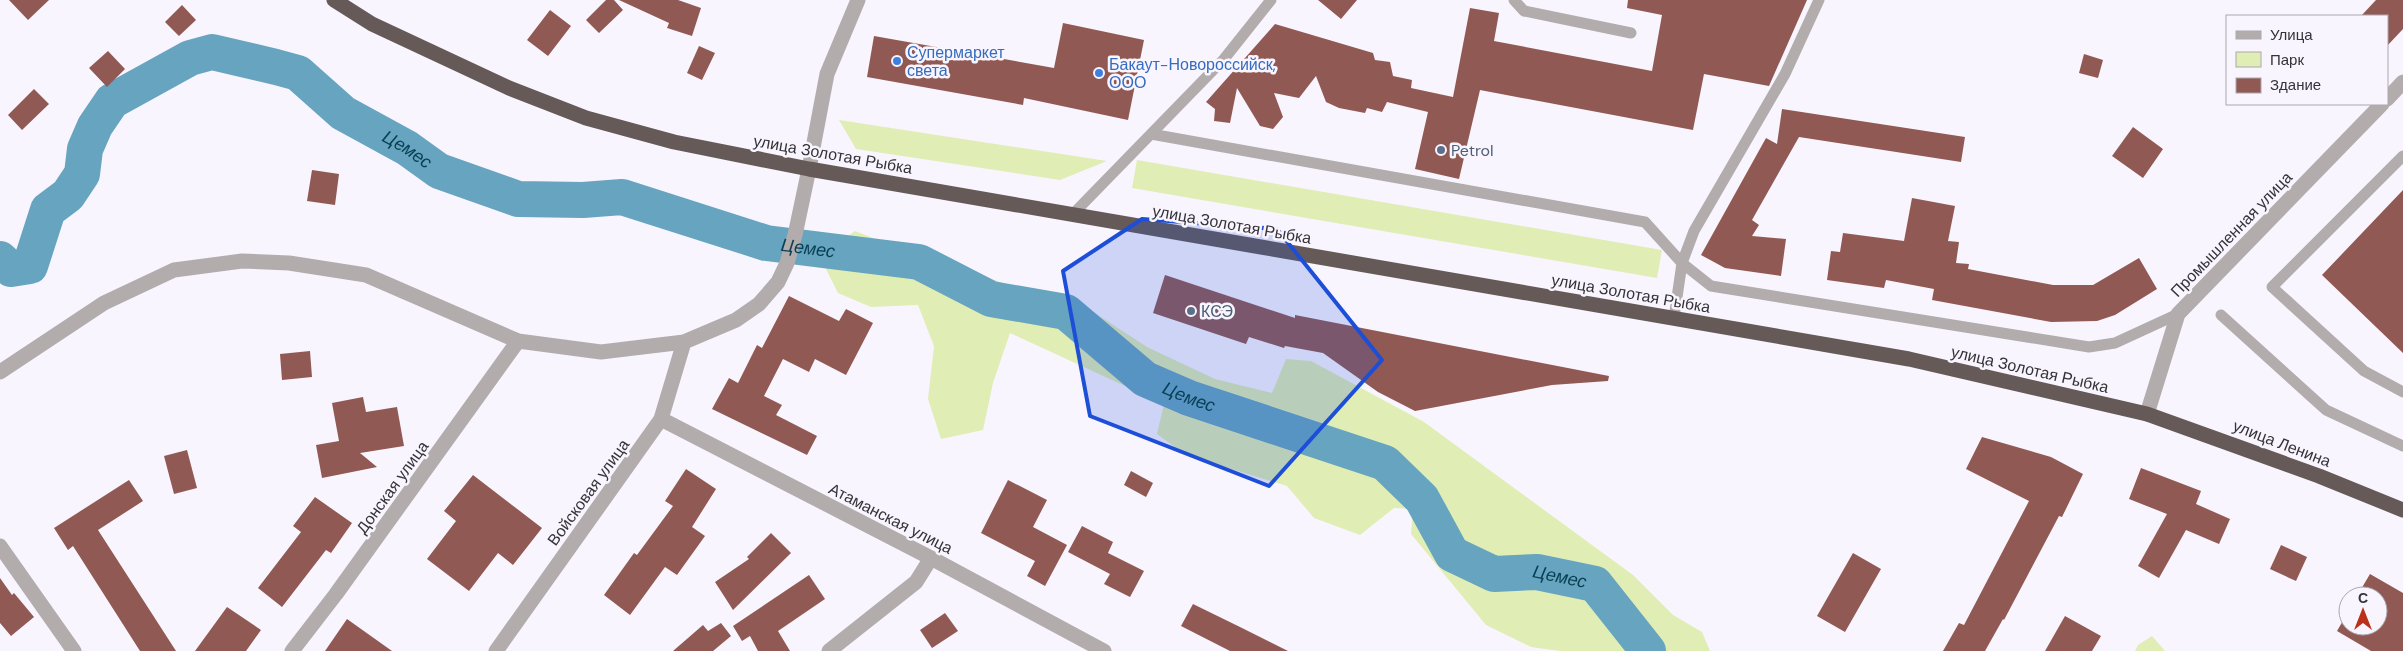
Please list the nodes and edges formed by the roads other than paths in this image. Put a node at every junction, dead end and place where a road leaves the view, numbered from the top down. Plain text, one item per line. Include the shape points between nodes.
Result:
1 (334, 0) edge
2 (858, 0) edge
3 (1271, 0) edge
4 (1514, 0) edge
5 (1819, 0) edge
6 (1631, 34) dead end
7 (2403, 82) edge
8 (2388, 98) edge
9 (2381, 105) edge
10 (1151, 134) junction
11 (2403, 156) edge
12 (810, 169) junction
13 (1073, 214) junction
14 (1682, 263) junction
15 (2178, 314) junction
16 (2221, 315) dead end
17 (1674, 318) junction
18 (518, 341) junction
19 (684, 342) junction
20 (0, 372) edge
21 (2403, 392) edge
22 (2146, 414) junction
23 (661, 419) junction
24 (2403, 446) edge
25 (2403, 510) edge
26 (0, 546) edge
27 (931, 558) junction
28 (74, 651) edge
29 (292, 651) edge
30 (496, 651) edge
31 (829, 651) edge
32 (1104, 651) edge

1 - 12 highway, улица Золотая Рыбка via 381,28 509,88 586,118 674,142
2 - 12 street via 827,74
3 - 10 lane via 1224,58
4 - 6 lane via 1524,12
5 - 14 lane via 1785,74 1694,231
7 - 8 street
9 - 15 street, Промышленная улица
10 - 13 lane
10 - 14 lane via 1645,222
11 - 21 lane via 2272,287 2364,371
12 - 13 highway, улица Золотая Рыбка
12 - 19 street via 787,264 778,282 759,304 736,320
13 - 17 highway, улица Золотая Рыбка
14 - 15 lane via 1711,286 2089,348 2115,343
14 - 17 lane
15 - 22 street, Промышленная улица
16 - 24 lane via 2326,410
17 - 22 highway, улица Золотая Рыбка via 1909,359
18 - 19 street via 601,352
18 - 20 street via 366,275 289,263 242,261 174,270 104,304
18 - 29 street, Донская улица
19 - 23 street, Войсковая улица
22 - 25 highway, улица Ленина via 2302,469
23 - 27 street, Атаманская улица
23 - 30 street, Войсковая улица
26 - 28 street
27 - 31 street via 916,582
27 - 32 street, Атаманская улица

